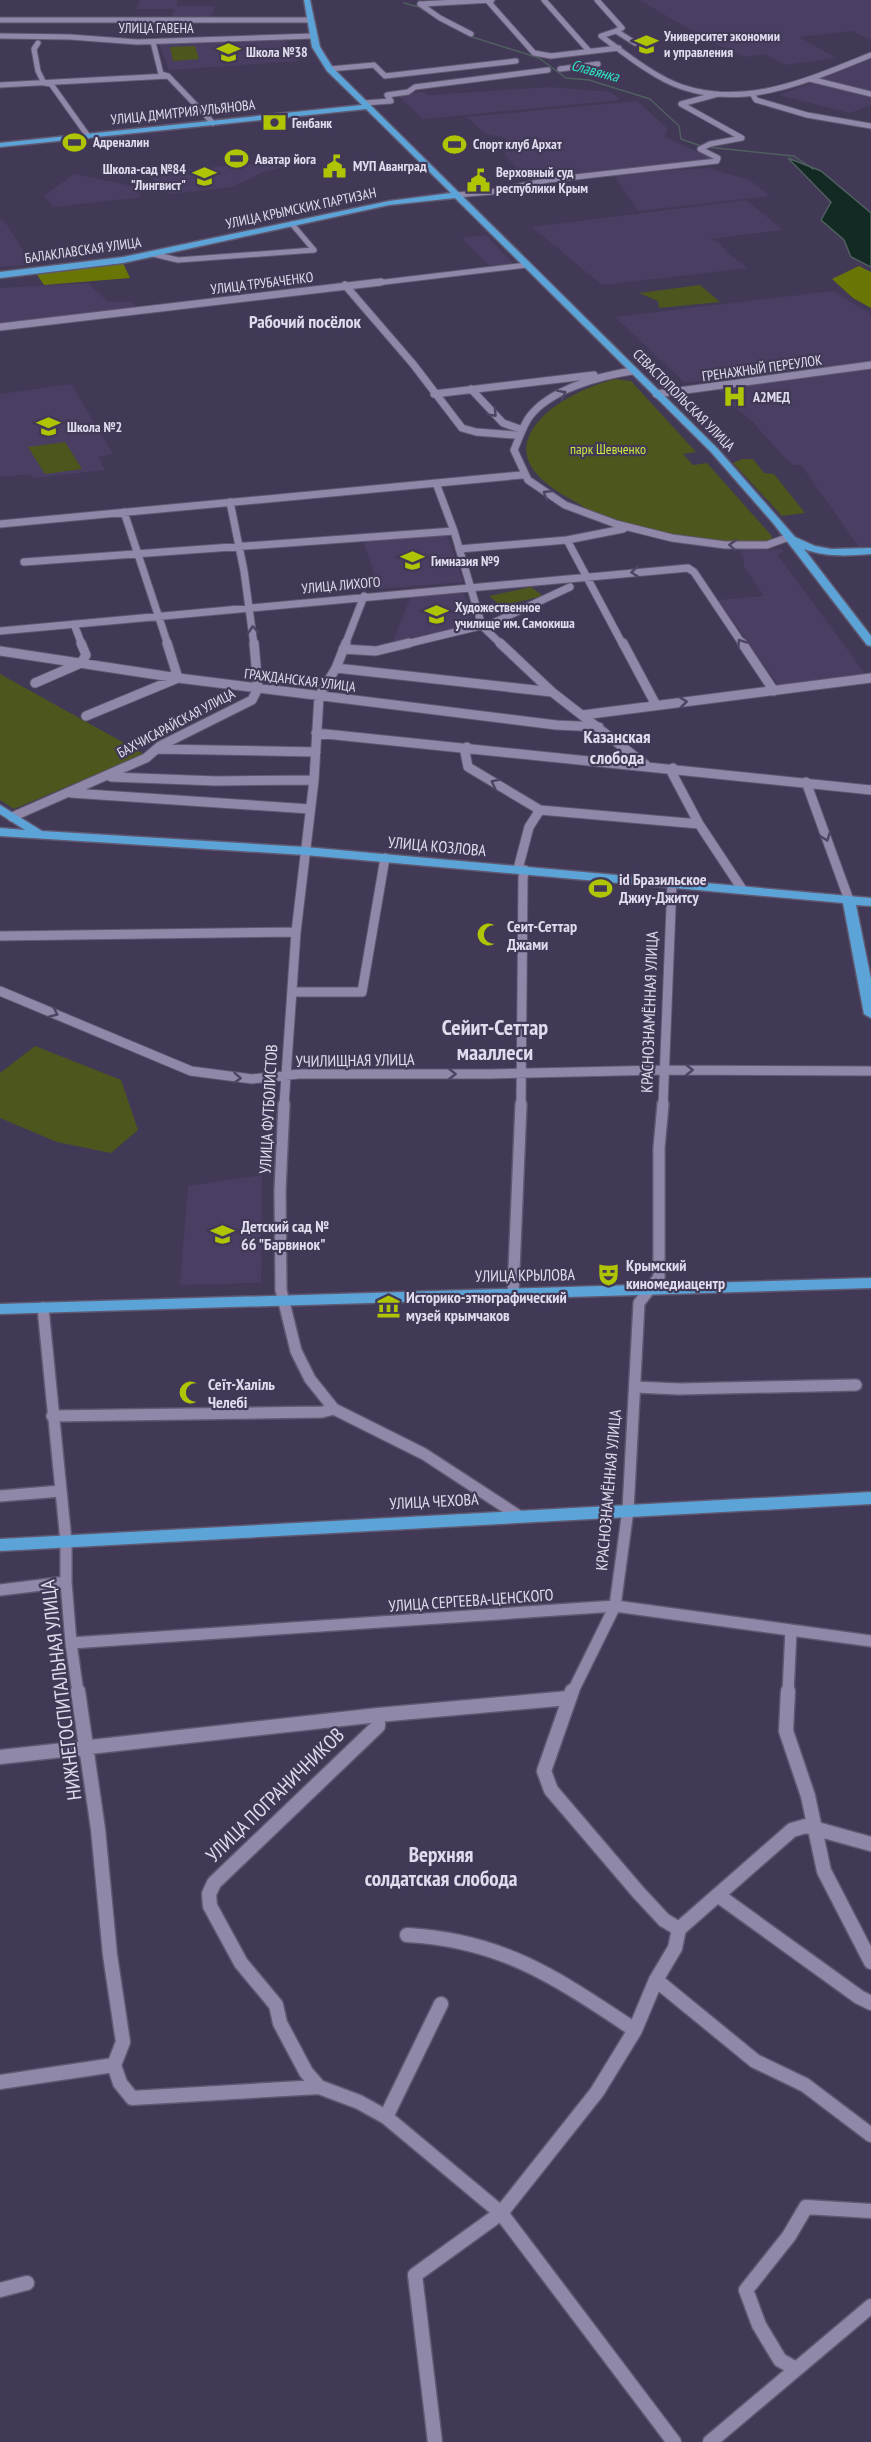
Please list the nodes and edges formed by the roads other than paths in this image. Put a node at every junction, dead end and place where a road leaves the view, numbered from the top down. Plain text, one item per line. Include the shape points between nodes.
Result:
1 (307, 0) edge
2 (487, 0) edge
3 (496, 0) edge
4 (544, 0) edge
5 (597, 0) edge
6 (419, 2) edge
7 (0, 20) edge
8 (310, 20) junction
9 (616, 32) junction
10 (471, 34) dead end
11 (0, 36) edge
12 (313, 36) junction
13 (153, 42) junction
14 (38, 43) dead end
15 (635, 43) dead end
16 (619, 48) junction
17 (589, 51) junction
18 (871, 55) edge
19 (516, 61) dead end
20 (598, 64) dead end
21 (330, 69) junction
22 (560, 69) dead end
23 (548, 70) dead end
24 (168, 76) junction
25 (810, 78) junction
26 (44, 83) junction
27 (0, 85) edge
28 (718, 94) junction
29 (871, 94) edge
30 (753, 95) junction
31 (366, 105) junction
32 (213, 123) junction
33 (871, 126) edge
34 (88, 136) junction
35 (0, 145) edge
36 (456, 195) junction
37 (292, 224) junction
38 (153, 254) junction
39 (527, 265) junction
40 (0, 275) edge
41 (345, 285) junction
42 (0, 327) edge
43 (871, 365) edge
44 (632, 370) junction
45 (612, 373) junction
46 (471, 389) junction
47 (434, 394) junction
48 (656, 394) junction
49 (518, 432) junction
50 (522, 475) junction
51 (436, 483) junction
52 (230, 502) junction
53 (124, 512) junction
54 (0, 524) edge
55 (624, 529) junction
56 (454, 531) junction
57 (789, 537) junction
58 (567, 540) junction
59 (241, 546) junction
60 (459, 549) junction
61 (871, 551) edge
62 (139, 553) junction
63 (841, 553) junction
64 (24, 562) dead end
65 (813, 566) junction
66 (585, 576) junction
67 (570, 587) dead end
68 (471, 589) junction
69 (364, 596) junction
70 (251, 607) junction
71 (158, 616) junction
72 (74, 624) junction
73 (482, 626) junction
74 (0, 631) edge
75 (871, 643) edge
76 (343, 649) junction
77 (0, 651) edge
78 (81, 663) junction
79 (336, 668) junction
80 (178, 678) junction
81 (871, 678) edge
82 (35, 683) dead end
83 (258, 688) junction
84 (774, 691) junction
85 (552, 692) junction
86 (319, 696) junction
87 (656, 705) junction
88 (583, 715) junction
89 (86, 716) dead end
90 (598, 727) junction
91 (316, 733) junction
92 (467, 747) junction
93 (157, 748) junction
94 (316, 752) junction
95 (646, 765) junction
96 (673, 768) junction
97 (107, 777) junction
98 (314, 780) junction
99 (806, 782) junction
100 (871, 790) edge
101 (68, 793) junction
102 (0, 809) edge
103 (310, 809) junction
104 (540, 810) junction
105 (12, 817) junction
106 (699, 824) junction
107 (0, 830) edge
108 (40, 833) junction
109 (305, 851) junction
110 (385, 858) junction
111 (522, 869) junction
112 (672, 883) junction
113 (742, 888) junction
114 (849, 900) junction
115 (871, 902) edge
116 (296, 932) junction
117 (0, 936) edge
118 (0, 991) edge
119 (292, 992) junction
120 (871, 1014) edge
121 (664, 1070) junction
122 (871, 1071) edge
123 (522, 1074) junction
124 (286, 1076) junction
125 (871, 1283) edge
126 (649, 1289) junction
127 (513, 1294) junction
128 (284, 1301) junction
129 (43, 1308) junction
130 (0, 1309) edge
131 (856, 1385) dead end
132 (635, 1387) junction
133 (334, 1409) junction
134 (52, 1416) junction
135 (61, 1491) junction
136 (0, 1496) edge
137 (871, 1498) edge
138 (628, 1510) junction
139 (519, 1516) junction
140 (66, 1541) junction
141 (0, 1545) edge
142 (66, 1582) junction
143 (0, 1590) edge
144 (615, 1606) junction
145 (791, 1630) junction
146 (871, 1641) edge
147 (71, 1643) junction
148 (569, 1698) junction
149 (378, 1715) junction
150 (85, 1747) junction
151 (0, 1757) edge
152 (817, 1828) junction
153 (871, 1844) edge
154 (719, 1896) junction
155 (679, 1929) junction
156 (407, 1935) dead end
157 (871, 1962) edge
158 (656, 1980) junction
159 (871, 2003) edge
160 (441, 2004) dead end
161 (635, 2030) junction
162 (114, 2065) junction
163 (0, 2082) edge
164 (319, 2087) junction
165 (386, 2117) junction
166 (871, 2135) edge
167 (871, 2211) edge
168 (501, 2213) junction
169 (27, 2283) dead end
170 (0, 2290) edge
171 (871, 2306) edge
172 (796, 2369) junction
173 (435, 2442) edge
174 (674, 2442) edge
175 (710, 2442) edge

1 - 8 main road, СЕВАСТОПОЛЬСКАЯ УЛИЦА
2 - 3 street
2 - 6 street
2 - 17 street via 534,53 551,56
4 - 17 street
5 - 9 street via 622,28
6 - 10 street
7 - 8 street
8 - 12 main road, СЕВАСТОПОЛЬСКАЯ УЛИЦА
9 - 15 street
9 - 16 street via 601,36
11 - 13 street, УЛИЦА ГАВЕНА
12 - 13 street, УЛИЦА ГАВЕНА
12 - 21 main road, СЕВАСТОПОЛЬСКАЯ УЛИЦА
13 - 24 street via 161,74
14 - 26 street via 34,49
16 - 17 street
16 - 28 street via 670,82
18 - 25 street
19 - 21 street via 385,76 374,65
20 - 22 street
21 - 31 main road, СЕВАСТОПОЛЬСКАЯ УЛИЦА
23 - 31 street via 384,91 392,101
24 - 26 street
24 - 32 street
25 - 29 street
25 - 30 street
26 - 27 street
26 - 34 street via 51,84
28 - 30 street
28 - 36 street via 681,104 742,138 700,149 718,158 717,161
30 - 33 street via 756,100 801,114
31 - 32 main road, УЛИЦА ДМИТРИЯ УЛЬЯНОВА
31 - 36 main road, СЕВАСТОПОЛЬСКАЯ УЛИЦА
32 - 34 main road, УЛИЦА ДМИТРИЯ УЛЬЯНОВА
34 - 35 main road, УЛИЦА ДМИТРИЯ УЛЬЯНОВА
36 - 37 main road, УЛИЦА КРЫМСКИХ ПАРТИЗАН via 389,203
36 - 39 main road, СЕВАСТОПОЛЬСКАЯ УЛИЦА
37 - 38 main road, УЛИЦА КРЫМСКИХ ПАРТИЗАН
37 - 38 street, БАЛАКЛАВСКАЯ УЛИЦА via 314,250 178,260
38 - 40 main road, БАЛАКЛАВСКАЯ УЛИЦА via 110,263
39 - 41 street, УЛИЦА ТРУБАЧЕНКО
39 - 44 main road, СЕВАСТОПОЛЬСКАЯ УЛИЦА
41 - 42 street, УЛИЦА ТРУБАЧЕНКО
41 - 47 street
43 - 48 street, ГРЕНАЖНЫЙ ПЕРЕУЛОК
44 - 45 street
44 - 48 main road, СЕВАСТОПОЛЬСКАЯ УЛИЦА
45 - 46 street
49 -> 45 street via 549,400
46 - 47 street
46 -> 49 street via 502,423
47 - 49 street via 462,429
48 - 57 main road, СЕВАСТОПОЛЬСКАЯ УЛИЦА via 722,459
49 - 50 street via 513,449
50 - 51 street
55 -> 50 street via 561,502
51 - 52 street
51 - 56 street
52 - 53 street
52 - 59 street, БАХЧИСАРАЙСКАЯ УЛИЦА
53 - 54 street
53 - 62 street
57 -> 55 street via 780,544 741,546
55 - 58 street
56 - 59 street
56 - 60 street
57 - 63 main road via 811,548
57 - 65 main road, СЕВАСТОПОЛЬСКАЯ УЛИЦА
58 - 60 street
58 - 66 street
59 - 62 street
59 - 70 street, БАХЧИСАРАЙСКАЯ УЛИЦА
60 - 68 street
61 - 63 main road
62 - 64 street
62 - 71 street
63 - 65 main road
65 - 75 main road, СЕВАСТОПОЛЬСКАЯ УЛИЦА
66 - 68 street, УЛИЦА ЛИХОГО
84 -> 66 street, УЛИЦА ЛИХОГО via 694,572 685,568
66 - 87 street
67 - 73 street
68 - 69 street, УЛИЦА ЛИХОГО
68 - 73 street
69 - 70 street, УЛИЦА ЛИХОГО
69 - 76 street, УЛИЦА ФУТБОЛИСТОВ
70 - 71 street, УЛИЦА ЛИХОГО
83 -> 70 street, БАХЧИСАРАЙСКАЯ УЛИЦА
71 - 72 street, УЛИЦА ЛИХОГО
71 - 80 street
72 - 74 street, УЛИЦА ЛИХОГО
72 - 78 street via 86,655
73 - 76 street via 376,651
73 - 85 street
76 - 79 street, УЛИЦА ФУТБОЛИСТОВ
77 - 78 street, ГРАЖДАНСКАЯ УЛИЦА
78 - 80 street, ГРАЖДАНСКАЯ УЛИЦА
78 - 82 street
79 - 85 street
79 - 86 street, УЛИЦА ФУТБОЛИСТОВ
80 - 83 street, ГРАЖДАНСКАЯ УЛИЦА
80 - 89 street
81 - 84 street
83 - 86 street, ГРАЖДАНСКАЯ УЛИЦА
83 - 93 street, БАХЧИСАРАЙСКАЯ УЛИЦА via 252,700
87 -> 84 street
85 - 88 street
86 - 90 street, ГРАЖДАНСКАЯ УЛИЦА
86 - 91 street, УЛИЦА ФУТБОЛИСТОВ
87 - 88 street
88 - 90 street
90 - 95 street
91 - 92 street
91 - 94 street, УЛИЦА ФУТБОЛИСТОВ
92 - 95 street
104 -> 92 street via 468,767
93 - 94 street
93 - 97 street, БАХЧИСАРАЙСКАЯ УЛИЦА via 146,758
94 - 98 street, УЛИЦА ФУТБОЛИСТОВ
95 - 96 street
96 - 99 street
96 - 106 street via 672,773
97 - 98 street
97 - 101 street, БАХЧИСАРАЙСКАЯ УЛИЦА
98 - 103 street, УЛИЦА ФУТБОЛИСТОВ
99 - 100 street
99 -> 114 street
101 - 103 street
101 - 105 street, БАХЧИСАРАЙСКАЯ УЛИЦА
102 - 105 main road
103 - 109 street, УЛИЦА ФУТБОЛИСТОВ
104 - 106 street
104 - 111 street via 529,827
105 - 107 main road, БАХЧИСАРАЙСКАЯ УЛИЦА
105 - 108 main road
106 - 113 street
107 - 108 main road, УЛИЦА КОЗЛОВА
108 - 109 main road, УЛИЦА КОЗЛОВА
109 - 110 main road, УЛИЦА КОЗЛОВА
109 - 116 street, УЛИЦА ФУТБОЛИСТОВ
110 - 111 main road, УЛИЦА КОЗЛОВА
110 - 119 street via 362,992
111 - 112 main road, УЛИЦА КОЗЛОВА
111 - 123 street
112 - 113 main road, УЛИЦА КОЗЛОВА
112 - 121 street, КРАСНОЗНАМЁННАЯ УЛИЦА
113 - 114 main road, УЛИЦА КОЗЛОВА
114 - 115 main road, УЛИЦА КОЗЛОВА
114 - 120 main road
116 - 117 street
116 - 119 street, УЛИЦА ФУТБОЛИСТОВ
118 -> 124 street, УЧИЛИЩНАЯ УЛИЦА via 191,1071 252,1079
119 - 124 street, УЛИЦА ФУТБОЛИСТОВ
121 -> 122 street, УЧИЛИЩНАЯ УЛИЦА
121 - 123 street, УЧИЛИЩНАЯ УЛИЦА
121 - 126 street, КРАСНОЗНАМЁННАЯ УЛИЦА via 658,1277
124 -> 123 street, УЧИЛИЩНАЯ УЛИЦА
123 - 127 street
124 - 128 street, УЛИЦА ФУТБОЛИСТОВ via 280,1191
125 - 126 main road, УЛИЦА КРЫЛОВА
126 - 127 main road, УЛИЦА КРЫЛОВА
126 - 132 street, КРАСНОЗНАМЁННАЯ УЛИЦА via 639,1303
127 - 128 main road, УЛИЦА КРЫЛОВА
128 - 129 main road, УЛИЦА КРЫЛОВА
128 - 133 street, УЛИЦА ФУТБОЛИСТОВ via 296,1351 310,1378
129 - 130 main road, УЛИЦА КРЫЛОВА
129 - 134 street, НИЖНЕГОСПИТАЛЬНАЯ УЛИЦА
131 - 132 street
132 - 138 street, КРАСНОЗНАМЁННАЯ УЛИЦА
133 - 134 street
133 - 139 street, УЛИЦА ФУТБОЛИСТОВ via 424,1454
134 - 135 street, НИЖНЕГОСПИТАЛЬНАЯ УЛИЦА
135 - 136 street
135 - 140 street, НИЖНЕГОСПИТАЛЬНАЯ УЛИЦА
137 - 138 main road, УЛИЦА ЧЕХОВА
138 - 139 main road, УЛИЦА ЧЕХОВА
138 - 144 street, КРАСНОЗНАМЁННАЯ УЛИЦА
139 - 140 main road, УЛИЦА ЧЕХОВА
140 - 141 main road, УЛИЦА ЧЕХОВА
140 - 142 street, НИЖНЕГОСПИТАЛЬНАЯ УЛИЦА
142 - 143 street
142 - 147 street, НИЖНЕГОСПИТАЛЬНАЯ УЛИЦА
144 - 145 street, УЛИЦА СЕРГЕЕВА-ЦЕНСКОГО
144 - 147 street, УЛИЦА СЕРГЕЕВА-ЦЕНСКОГО
144 - 148 street, КРАСНОЗНАМЁННАЯ УЛИЦА
145 - 146 street, УЛИЦА СЕРГЕЕВА-ЦЕНСКОГО
145 - 152 street via 786,1731
147 - 150 street, НИЖНЕГОСПИТАЛЬНАЯ УЛИЦА
148 - 149 street
148 - 155 street, КРАСНОЗНАМЁННАЯ УЛИЦА via 544,1771 551,1790 638,1892 664,1920
149 - 150 street
149 - 164 street, УЛИЦА ПОГРАНИЧНИКОВ via 378,1726 214,1883 209,1894 210,1906 241,1963 276,2005 293,2051
150 - 151 street
150 - 162 street, НИЖНЕГОСПИТАЛЬНАЯ УЛИЦА via 123,2042
152 - 153 street
152 - 154 street via 792,1830 779,1839
152 - 157 street via 824,1871
154 - 155 street
154 - 159 street
155 - 158 street via 675,1948
156 - 161 street via 436,1936 502,1952 544,1971
158 - 161 street
158 - 166 street via 754,2061 805,2085
160 - 165 street
161 - 168 street via 597,2091
162 - 163 street
162 - 164 street via 120,2083 132,2098
164 - 165 street
165 - 168 street
167 - 172 street via 806,2207 789,2236 746,2290 759,2325 780,2360
168 - 173 street via 415,2275
168 - 174 street
169 - 170 street
171 - 172 street
172 - 175 street

